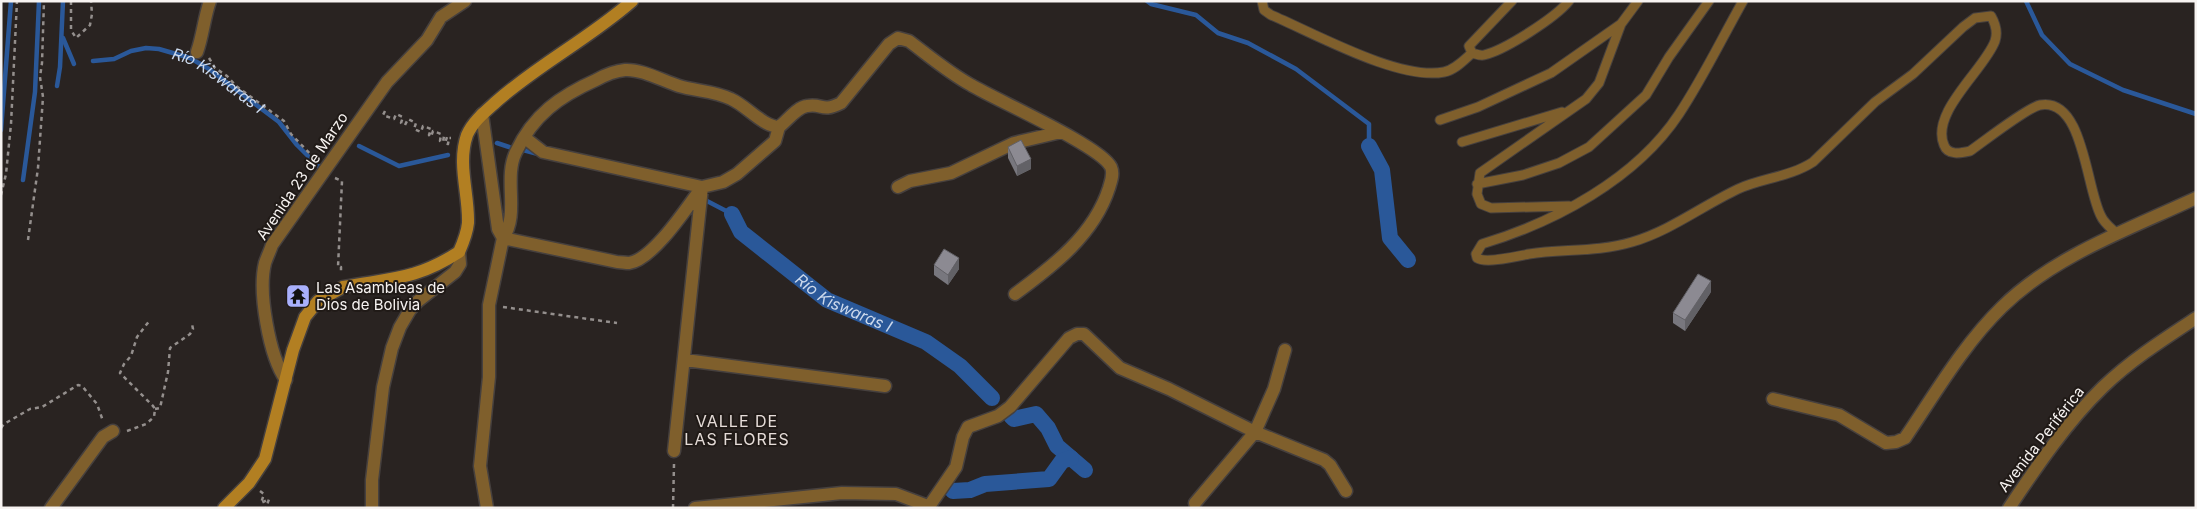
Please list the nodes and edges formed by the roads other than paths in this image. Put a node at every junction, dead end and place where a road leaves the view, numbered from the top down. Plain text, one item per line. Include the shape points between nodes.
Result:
1 (210, 1) edge
2 (465, 1) edge
3 (632, 1) edge
4 (1262, 1) edge
5 (1512, 1) edge
6 (1569, 1) edge
7 (1638, 1) edge
8 (1708, 1) edge
9 (1743, 1) edge
10 (1621, 24) junction
11 (197, 52) road end
12 (1472, 53) junction
13 (1570, 110) junction
14 (482, 114) junction
15 (1440, 120) dead end
16 (779, 128) junction
17 (1061, 132) junction
18 (525, 138) junction
19 (1462, 142) dead end
20 (1477, 184) junction
21 (702, 187) junction
22 (898, 187) dead end
23 (2196, 198) edge
24 (1572, 206) junction
25 (2116, 233) junction
26 (503, 238) junction
27 (459, 252) junction
28 (1015, 294) dead end
29 (2196, 318) edge
30 (1285, 350) dead end
31 (685, 360) junction
32 (286, 380) junction
33 (885, 386) dead end
34 (1773, 399) dead end
35 (108, 429) road end
36 (1254, 432) junction
37 (674, 451) road end
38 (1346, 491) dead end
39 (1195, 503) dead end
40 (928, 507) edge
41 (51, 508) edge
42 (224, 508) edge
43 (372, 508) edge
44 (487, 508) edge
45 (695, 508) edge
46 (2009, 508) edge

1 - 11 street
2 - 32 street, Avenida 23 de Marzo via 441,17 427,40 388,82 272,245 264,272 265,312 278,368
3 - 14 street via 519,82
4 - 12 lane via 1264,10 1271,16 1357,54 1396,67 1444,72
5 - 12 lane via 1469,46
6 - 12 lane via 1541,25 1491,52
7 - 10 lane
8 - 20 lane via 1646,95 1589,147 1559,163 1523,175
9 - 24 lane via 1679,115 1650,149 1610,185
10 - 13 lane via 1599,83 1586,99
10 - 15 lane via 1551,73 1478,107
13 - 19 lane
13 - 20 lane via 1480,173
14 - 26 street via 498,229
14 - 27 street via 472,126 465,144 463,170 468,223
16 - 17 street via 806,106 830,109 841,103 889,44 898,38 909,41 969,84
16 - 18 street via 772,127 740,102 725,96 627,69 615,71 564,96 549,107
16 - 21 street via 775,141 737,174 723,182
17 - 22 street via 1014,143 951,173 910,181
17 - 28 street via 1100,156 1110,166 1113,176 1106,198 1086,232 1049,269
18 - 21 street via 543,152
18 - 26 street via 515,153 512,165 509,224
20 - 24 lane via 1480,204 1491,208
21 - 26 street via 664,238 630,263
21 - 31 street
23 - 25 street
24 - 25 lane via 1518,233 1482,244 1477,258 1486,261 1542,252 1582,251 1631,242 1738,189 1803,169 1875,102 1914,74 1963,27 1985,15 1991,16 1995,23 1994,41 1955,98 1943,126 1944,147 1959,154 1970,151 2040,105 2056,106 2069,116 2077,132 2101,217
25 - 34 street via 2043,274 2002,306 1970,341 1905,438 1886,442 1839,415
26 - 44 street via 489,305 489,377 480,466
27 - 32 street via 428,270 343,287 318,301 305,317
27 - 43 street via 460,264 410,310 392,348 383,387 372,480
29 - 46 street, Avenida Periférica via 2103,386 2067,428
30 - 36 street via 1274,388
31 - 33 street
31 - 37 street
32 - 42 street via 265,458 249,483
35 - 41 street
36 - 38 street via 1324,460
36 - 39 street
36 - 40 street via 1120,368 1084,334 1077,334 1069,338 1010,407 998,416 968,427 956,467
40 - 45 street via 896,494 842,493

